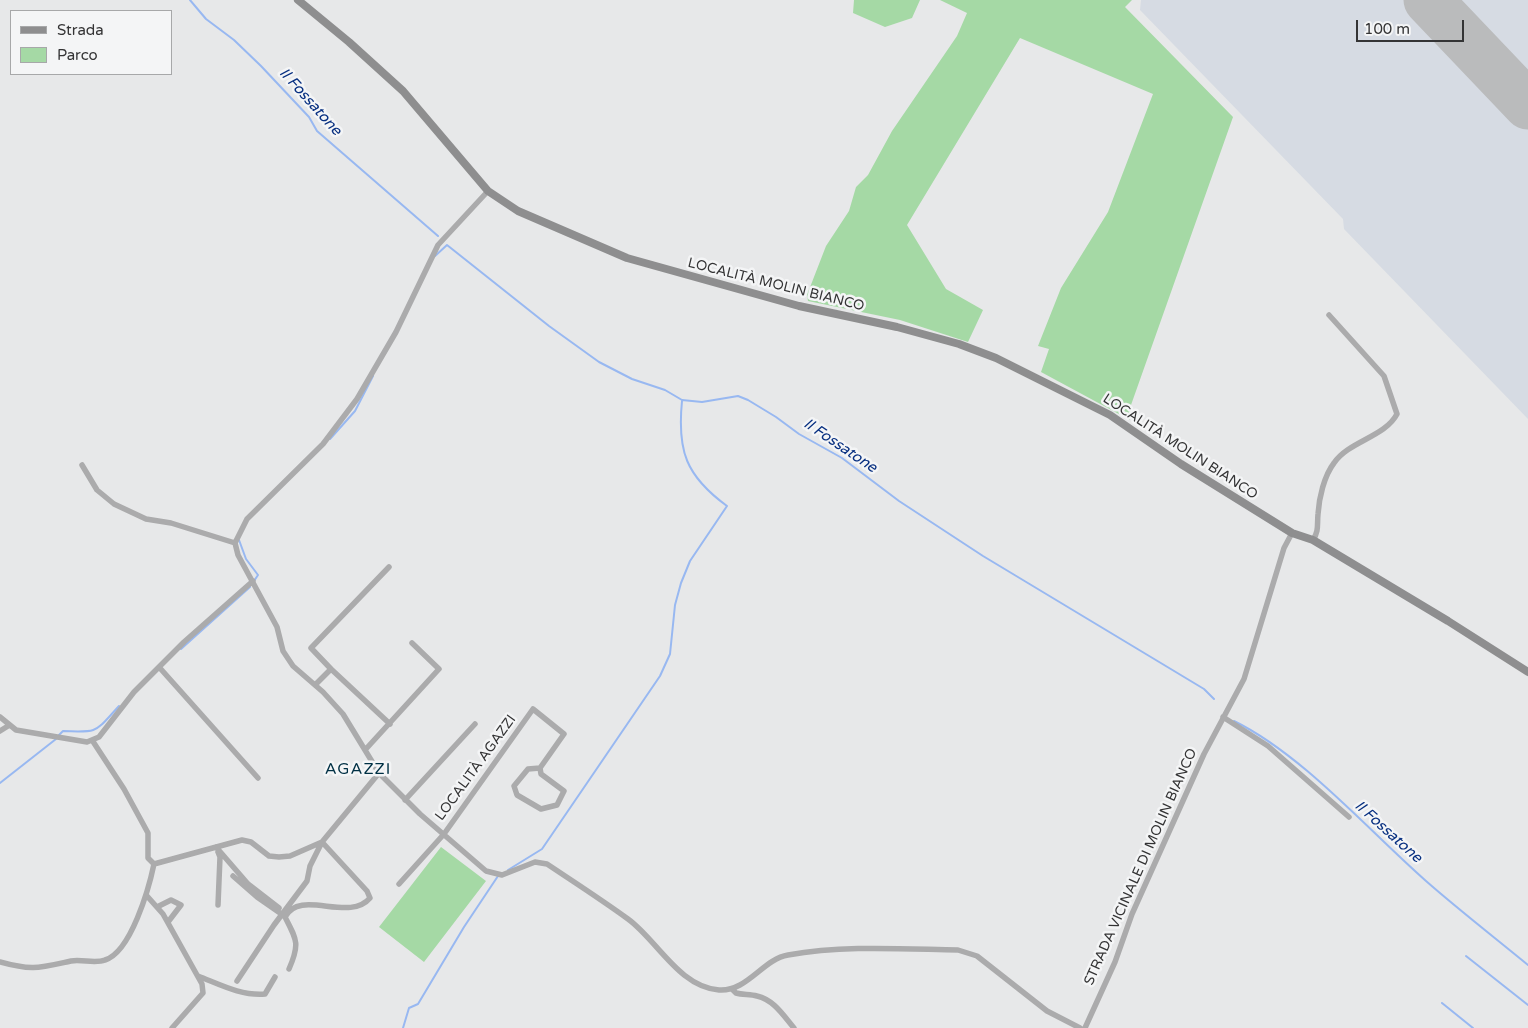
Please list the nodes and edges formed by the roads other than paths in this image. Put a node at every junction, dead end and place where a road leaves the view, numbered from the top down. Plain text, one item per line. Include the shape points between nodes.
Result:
1 (298, 0) edge
2 (488, 191) junction
3 (1329, 315) dead end
4 (82, 465) dead end
5 (1292, 533) junction
6 (1313, 540) junction
7 (235, 543) junction
8 (388, 567) dead end
9 (253, 581) junction
10 (412, 643) dead end
11 (159, 667) junction
12 (331, 668) junction
13 (1528, 672) edge
14 (315, 685) junction
15 (0, 717) edge
16 (1223, 718) junction
17 (390, 724) junction
18 (475, 724) dead end
19 (8, 726) junction
20 (0, 732) edge
21 (92, 740) junction
22 (365, 750) junction
23 (540, 768) junction
24 (379, 773) junction
25 (258, 778) dead end
26 (405, 800) junction
27 (1349, 817) dead end
28 (444, 834) junction
29 (322, 842) junction
30 (216, 847) junction
31 (154, 864) junction
32 (233, 876) dead end
33 (398, 884) dead end
34 (147, 896) junction
35 (218, 905) dead end
36 (157, 907) junction
37 (279, 908) dead end
38 (282, 914) junction
39 (168, 922) junction
40 (0, 962) edge
41 (290, 968) dead end
42 (198, 976) junction
43 (275, 977) dead end
44 (238, 982) dead end
45 (732, 988) junction
46 (172, 1028) edge
47 (794, 1028) edge
48 (1080, 1028) edge
49 (1085, 1028) edge

1 - 2 street, LOCALITÀ MOLIN BIANCO via 403,91
2 - 5 street, LOCALITÀ MOLIN BIANCO via 518,210 627,258 799,306 897,327 996,358 1110,415
2 - 7 street via 438,245 396,332 357,399 323,444 247,519
3 - 6 street via 1384,376 1397,414 1388,425 1334,463 1320,498 1318,532
4 - 7 street via 98,490 114,504 146,519 171,523
5 - 6 street, LOCALITÀ MOLIN BIANCO
5 - 16 street, STRADA VICINALE DI MOLIN BIANCO via 1284,548 1244,680
6 - 13 street, LOCALITÀ MOLIN BIANCO
7 - 9 street
8 - 12 street via 311,648
9 - 11 street
9 - 14 street via 277,627 283,651 293,666
10 - 17 street via 439,669
11 - 21 street
11 - 25 street
12 - 14 street
12 - 17 street
14 - 22 street via 343,714
15 - 19 street
16 - 27 street via 1268,746
16 - 49 street, STRADA VICINALE DI MOLIN BIANCO via 1171,826
17 - 22 street
18 - 26 street, LOCALITÀ AGAZZI
19 - 20 street
19 - 21 street via 68,739
21 - 31 street via 148,833 148,858
22 - 24 street
23 - 23 street via 528,769 514,786 518,795 541,809 557,805 564,791 541,774
23 - 28 street, LOCALITÀ AGAZZI via 564,734 533,710
24 - 26 street
24 - 29 street
26 - 28 street
28 - 33 street
28 - 45 street via 486,871 502,875 535,862 547,864 630,920 677,970 705,986 719,990
29 - 30 street via 290,856 279,857 269,856 251,842 242,840
29 - 38 street via 310,866 307,881
29 - 41 street via 370,898 356,908 298,905 289,909 285,917 297,939 297,951
30 - 31 street
30 - 35 street via 220,857
30 - 37 street via 248,884
31 - 34 street
32 - 38 street via 257,898
34 - 36 street
34 - 40 street via 124,941 115,954 104,961 80,959 33,969
36 - 39 street
36 - 39 street via 171,900 181,905
38 - 44 street
39 - 42 street
42 - 43 street via 233,990 257,995 265,994
42 - 46 street via 203,993
45 - 47 street via 741,995 767,999
45 - 48 street via 786,955 834,949 958,950 977,956 1046,1011

